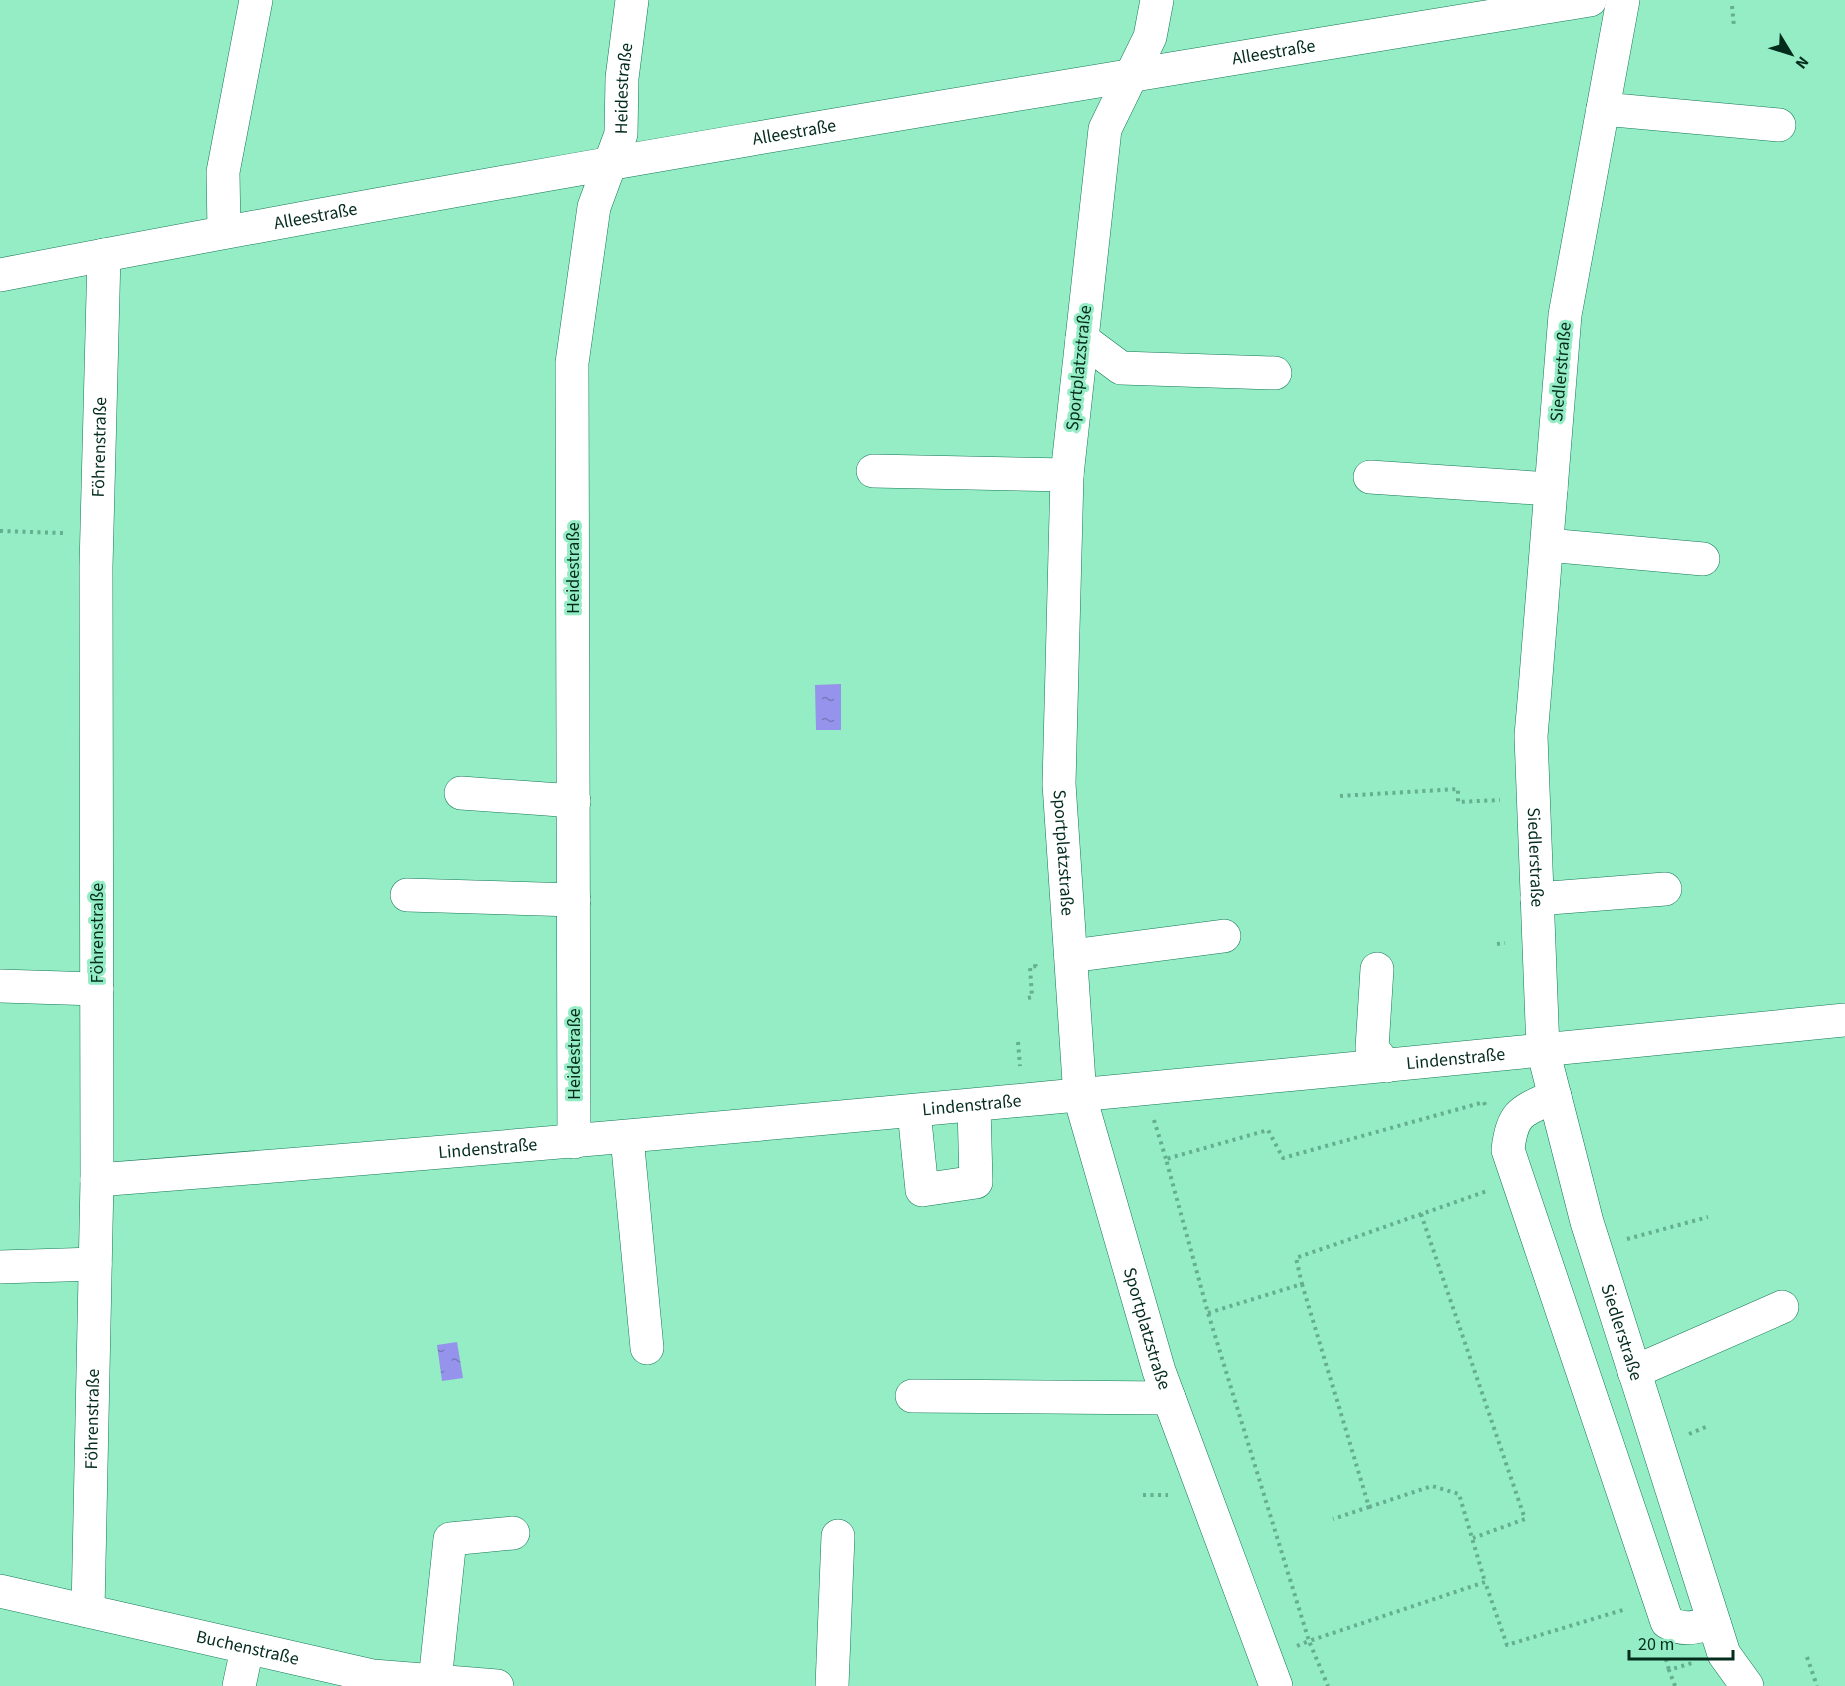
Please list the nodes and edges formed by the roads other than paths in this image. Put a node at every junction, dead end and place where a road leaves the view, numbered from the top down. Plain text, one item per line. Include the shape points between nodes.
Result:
1 (256, 0) edge
2 (632, 0) edge
3 (1157, 0) edge
4 (1590, 0) edge
5 (1623, 0) edge
6 (1133, 74) junction
7 (1603, 109) junction
8 (1779, 125) dead end
9 (608, 164) junction
10 (224, 232) junction
11 (104, 255) junction
12 (0, 275) edge
13 (1082, 339) junction
14 (1275, 373) dead end
15 (873, 471) dead end
16 (1067, 475) junction
17 (1378, 483) dead end
18 (1551, 495) junction
19 (1547, 545) junction
20 (1703, 559) dead end
21 (461, 793) dead end
22 (574, 801) junction
23 (1665, 889) dead end
24 (407, 895) dead end
25 (1537, 899) junction
26 (574, 900) junction
27 (1224, 936) dead end
28 (1071, 956) junction
29 (1377, 969) dead end
30 (0, 986) edge
31 (97, 989) junction
32 (1845, 1020) edge
33 (1543, 1050) junction
34 (1386, 1066) junction
35 (1555, 1096) junction
36 (1080, 1097) junction
37 (974, 1106) junction
38 (914, 1111) junction
39 (627, 1137) junction
40 (574, 1142) junction
41 (97, 1180) junction
42 (95, 1264) junction
43 (0, 1267) edge
44 (1782, 1307) dead end
45 (646, 1348) dead end
46 (1634, 1372) junction
47 (912, 1396) dead end
48 (1169, 1398) junction
49 (513, 1533) dead end
50 (838, 1536) dead end
51 (0, 1591) edge
52 (88, 1611) junction
53 (1714, 1623) junction
54 (247, 1648) junction
55 (358, 1680) edge
56 (467, 1684) edge
57 (239, 1686) edge
58 (832, 1686) edge
59 (1276, 1686) edge
60 (1747, 1686) edge

1 - 10 street via 223,171
2 - 9 street, Heidestraße via 622,78 621,134
3 - 6 street, Sportplatzstraße via 1150,36
4 - 6 street, Alleestraße
5 - 7 street, Siedlerstraße
6 - 9 street, Alleestraße
6 - 13 street, Sportplatzstraße via 1105,129
7 - 8 street
7 - 18 street, Siedlerstraße via 1565,315
9 - 10 street, Alleestraße
9 - 22 street, Heidestraße via 594,207 572,363
10 - 11 street, Alleestraße
11 - 12 street, Alleestraße
11 - 31 street, Föhrenstraße via 97,534
13 - 14 street via 1121,368
13 - 16 street, Sportplatzstraße
15 - 16 street
16 - 28 street, Sportplatzstraße via 1059,784
17 - 18 street
18 - 19 street, Siedlerstraße
19 - 20 street
19 - 25 street, Siedlerstraße via 1531,736
21 - 22 street
22 - 26 street, Heidestraße
23 - 25 street
24 - 26 street
25 - 33 street, Siedlerstraße
26 - 40 street, Heidestraße
27 - 28 street
28 - 36 street, Sportplatzstraße
29 - 34 street via 1372,1048
30 - 31 street
31 - 41 street, Föhrenstraße
32 - 33 street, Lindenstraße
33 - 34 street, Lindenstraße
33 - 35 street, Siedlerstraße
34 - 36 street, Lindenstraße
35 - 46 street, Siedlerstraße via 1595,1247
35 - 53 street via 1523,1110 1510,1127 1508,1150 1535,1261 1666,1622 1678,1629
36 - 37 street, Lindenstraße
36 - 48 street, Sportplatzstraße
37 - 38 street, Lindenstraße
37 - 38 street via 976,1182 922,1190
38 - 39 street, Lindenstraße
39 - 40 street, Lindenstraße
39 - 45 street
40 - 41 street, Lindenstraße
41 - 42 street, Föhrenstraße
42 - 43 street
42 - 52 street, Föhrenstraße
44 - 46 street
46 - 53 street, Siedlerstraße
47 - 48 street
48 - 59 street, Sportplatzstraße
49 - 56 street via 450,1539
50 - 58 street
51 - 52 street, Buchenstraße
52 - 54 street, Buchenstraße
53 - 60 street, Siedlerstraße via 1724,1654
54 - 55 street, Buchenstraße
54 - 57 street
55 - 56 street, Buchenstraße

